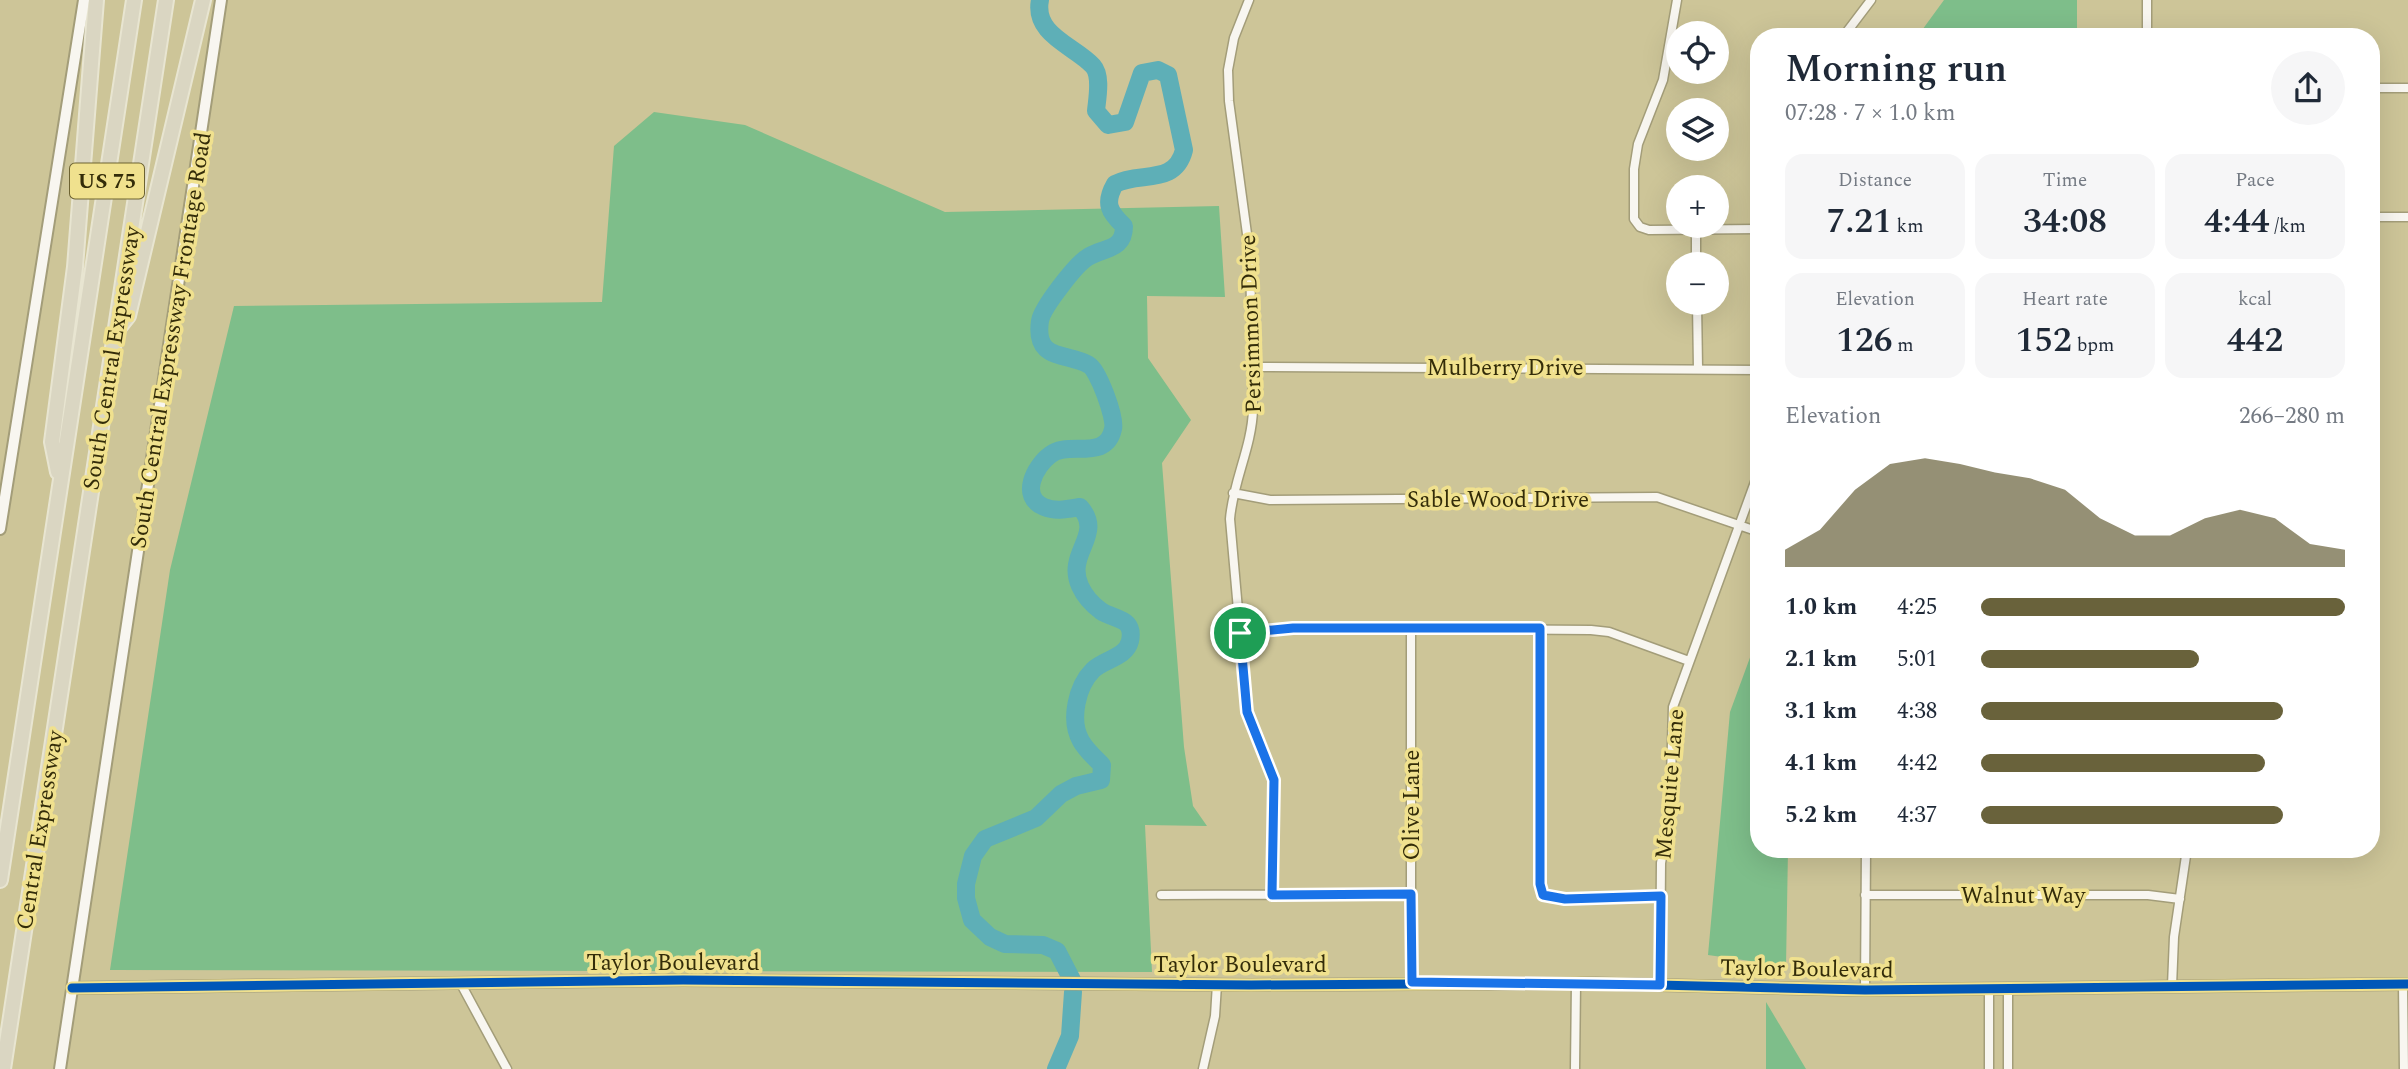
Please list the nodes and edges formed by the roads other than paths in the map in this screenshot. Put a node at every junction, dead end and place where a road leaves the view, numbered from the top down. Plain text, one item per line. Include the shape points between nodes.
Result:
1 (84, 0) edge
2 (96, 0) edge
3 (134, 0) edge
4 (166, 0) edge
5 (203, 0) edge
6 (221, 0) edge
7 (1249, 0) edge
8 (1677, 0) edge
9 (1871, 0) edge
10 (2147, 0) edge
11 (1850, 28) edge
12 (2147, 28) edge
13 (2380, 88) edge
14 (2408, 88) edge
15 (2408, 217) edge
16 (2380, 218) edge
17 (1666, 228) edge
18 (1729, 229) edge
19 (1750, 229) edge
20 (1697, 315) edge
21 (115, 332) junction
22 (1252, 368) junction
23 (1698, 368) junction
24 (1750, 370) edge
25 (60, 483) junction
26 (1233, 493) junction
27 (1750, 497) edge
28 (1740, 525) junction
29 (0, 529) edge
30 (1750, 529) edge
31 (1411, 627) junction
32 (1540, 628) junction
33 (1240, 633) junction
34 (1689, 661) junction
35 (31, 670) joint
36 (63, 675) joint
37 (1866, 858) edge
38 (2186, 858) edge
39 (0, 880) edge
40 (1411, 894) junction
41 (1161, 895) dead end
42 (1272, 895) junction
43 (1866, 895) junction
44 (1661, 896) junction
45 (2180, 899) junction
46 (1412, 982) junction
47 (1576, 983) junction
48 (461, 984) junction
49 (1217, 984) junction
50 (2406, 984) edge
51 (1660, 985) junction
52 (2172, 986) junction
53 (72, 988) junction
54 (1989, 988) junction
55 (2008, 988) junction
56 (1865, 990) junction
57 (3, 1069) edge
58 (60, 1069) edge
59 (507, 1069) edge
60 (1203, 1069) edge
61 (1575, 1069) edge
62 (1989, 1069) edge
63 (2008, 1069) edge
64 (2403, 1069) edge

1 - 29 street
2 - 25 highway via 75,267 52,442
3 - 25 highway, South Central Expressway / US 75
4 - 21 highway, South Central Expressway / US 75
5 - 21 highway via 128,316
6 - 53 street, South Central Expressway Frontage Road
7 - 22 street, Persimmon Drive via 1234,38 1228,80 1250,256
8 - 17 street via 1664,80 1638,144 1634,169 1634,219 1640,227
9 - 11 street
10 - 12 street
13 - 14 street
15 - 16 street
18 - 19 street
20 - 23 street
21 - 36 highway, South Central Expressway / US 75
22 - 23 street, Mulberry Drive
22 - 26 street, Persimmon Drive via 1253,426
23 - 24 street, Mulberry Drive
25 - 35 highway, South Central Expressway / US 75
26 - 28 street, Sable Wood Drive via 1270,500 1657,497
26 - 33 street, Persimmon Drive via 1230,519
27 - 28 street, Mesquite Lane
28 - 30 street, Sable Wood Drive
28 - 34 street, Mesquite Lane
31 - 32 street
31 - 33 street
31 - 40 street, Olive Lane
32 - 34 street via 1609,632
32 - 44 street via 1543,895 1565,899
33 - 42 street, Persimmon Drive via 1247,712 1274,780
34 - 44 street, Mesquite Lane via 1670,727 1672,781
35 - 39 highway, Central Expressway / US 75
36 - 57 highway, Central Expressway / US 75
37 - 43 street
38 - 45 street
40 - 42 street
40 - 46 street, Olive Lane
41 - 42 street
43 - 45 street, Walnut Way via 2148,895
43 - 56 street
44 - 51 street, Mesquite Lane
45 - 52 street
46 - 47 street, Taylor Boulevard
46 - 49 street, Taylor Boulevard
47 - 51 street, Taylor Boulevard
47 - 61 street
48 - 49 street, Taylor Boulevard via 684,980
48 - 53 street, Taylor Boulevard
48 - 59 street
49 - 60 street
50 - 52 street, Taylor Boulevard
50 - 64 street
51 - 56 street, Taylor Boulevard
52 - 55 street, Taylor Boulevard
53 - 58 street
54 - 55 street, Taylor Boulevard
54 - 56 street, Taylor Boulevard
54 - 62 street
55 - 63 street

